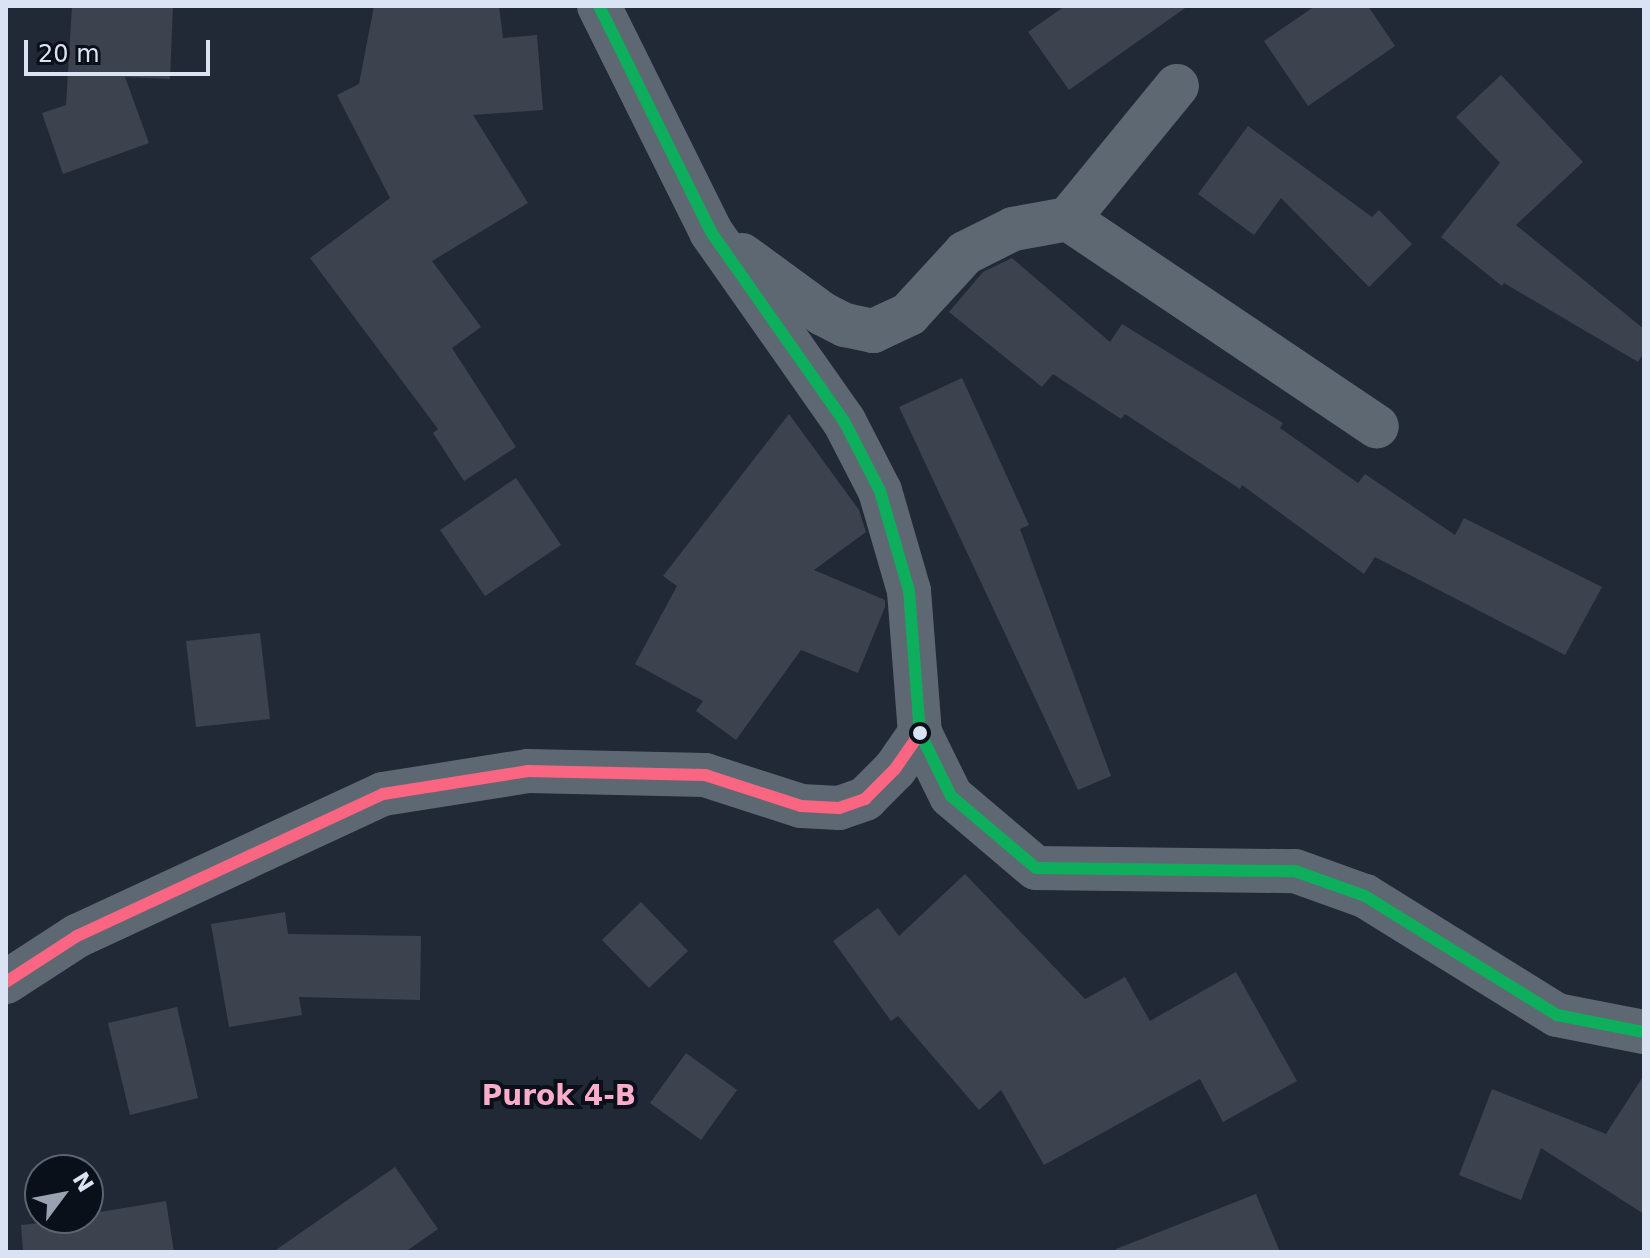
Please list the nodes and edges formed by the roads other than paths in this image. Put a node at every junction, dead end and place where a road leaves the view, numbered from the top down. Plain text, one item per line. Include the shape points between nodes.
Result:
1 (599, 6) edge
2 (1177, 86) dead end
3 (1068, 219) junction
4 (711, 232) junction
5 (1377, 427) dead end
6 (920, 733) junction
7 (6, 982) edge
8 (1644, 1032) edge

1 - 4 street
2 - 3 street
3 - 4 street via 1013,229 965,253 909,314 873,331 823,314
3 - 5 street
4 - 6 street via 844,421 880,491 909,591
6 - 7 street via 865,799 839,808 801,806 705,775 528,771 383,794 77,936
6 - 8 street via 951,796 1036,868 1295,871 1365,896 1557,1015

